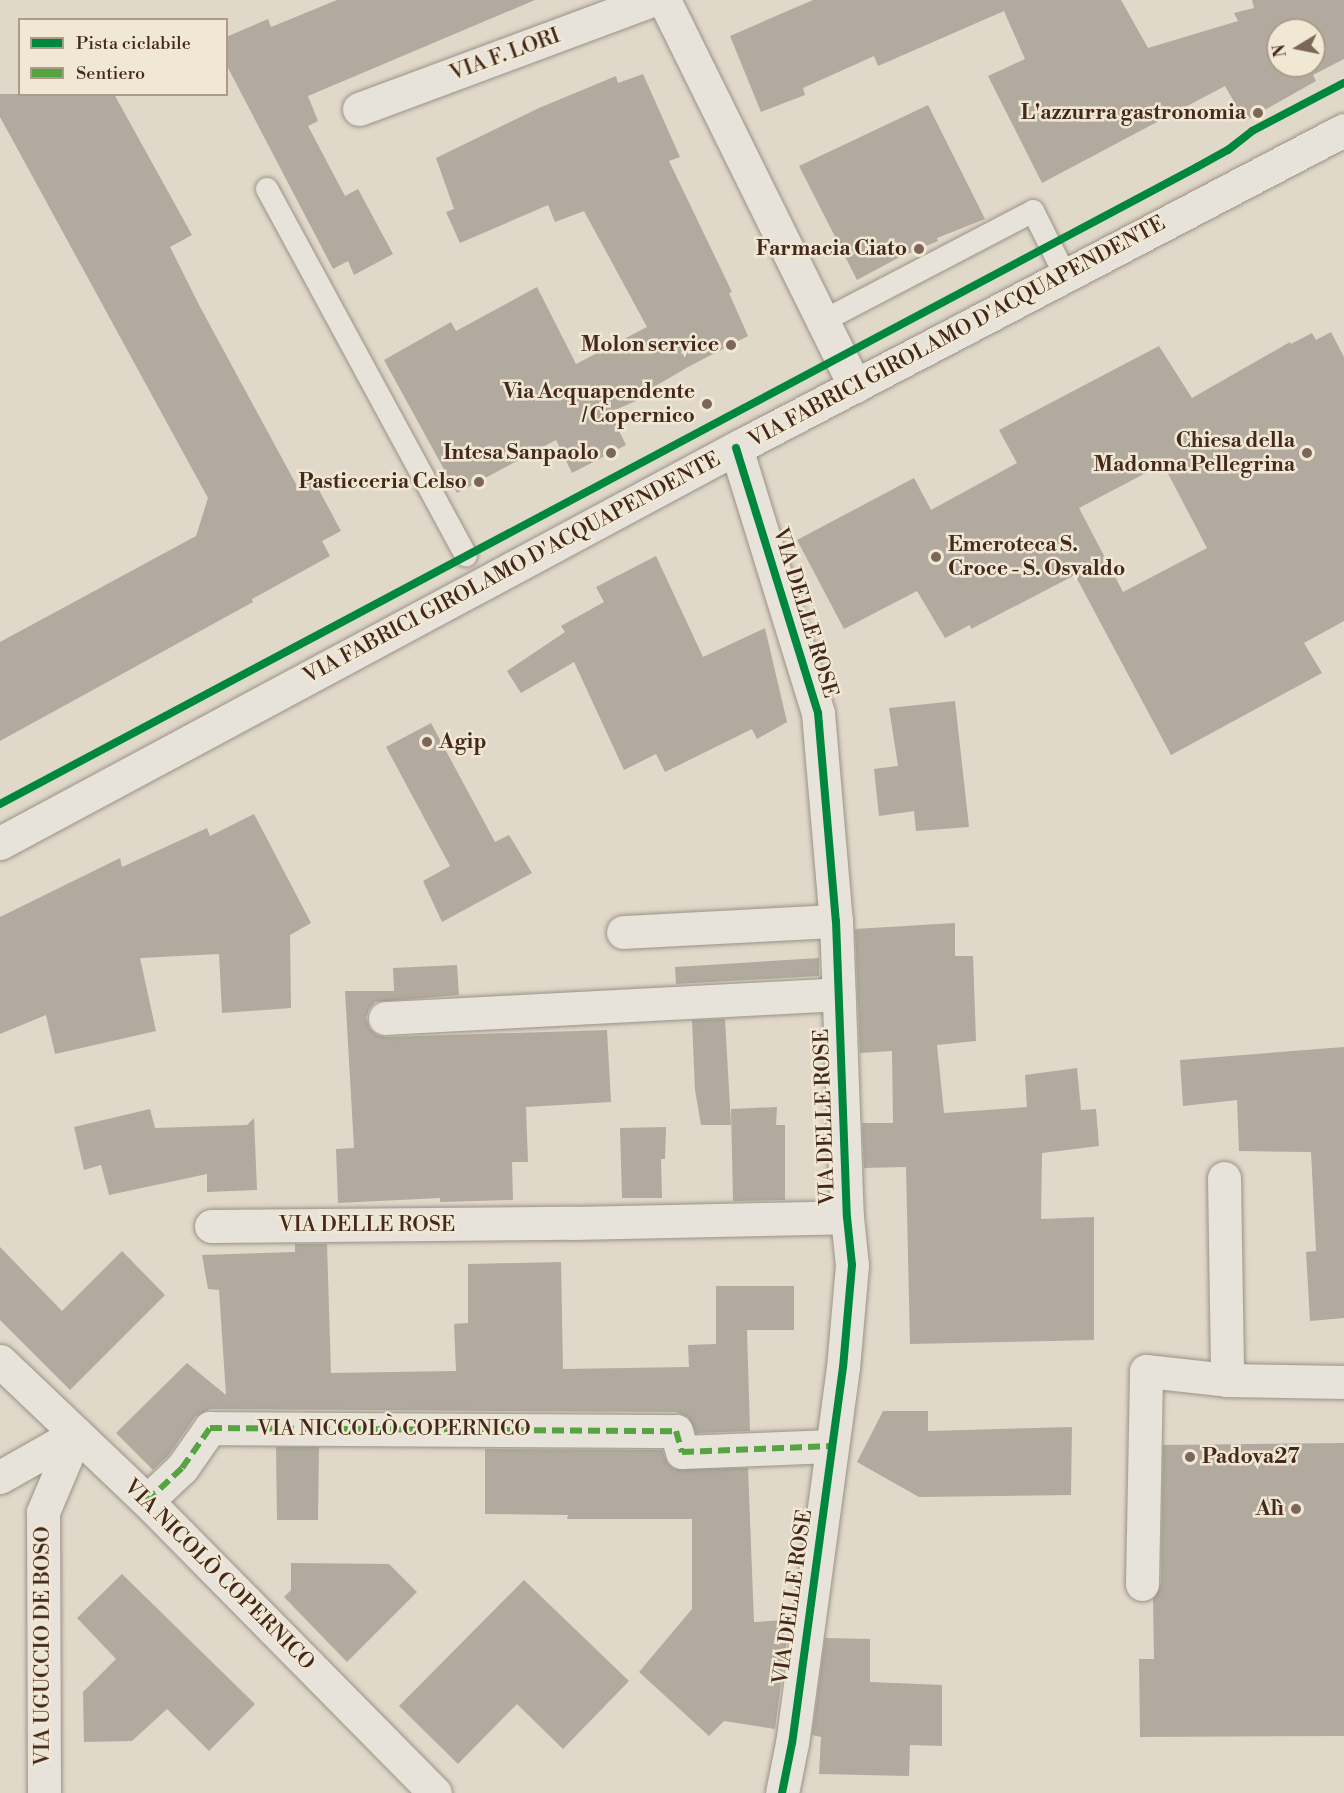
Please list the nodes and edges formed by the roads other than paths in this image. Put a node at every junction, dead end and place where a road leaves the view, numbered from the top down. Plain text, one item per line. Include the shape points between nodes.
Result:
1 (652, 0) edge
2 (664, 0) edge
3 (359, 109) dead end
4 (1344, 130) edge
5 (267, 189) dead end
6 (1065, 275) junction
7 (823, 321) junction
8 (855, 386) junction
9 (736, 448) junction
10 (466, 556) dead end
11 (0, 843) edge
12 (836, 921) junction
13 (623, 933) dead end
14 (838, 994) junction
15 (385, 1018) dead end
16 (1224, 1178) dead end
17 (847, 1217) junction
18 (211, 1226) dead end
19 (0, 1361) edge
20 (1227, 1380) junction
21 (1344, 1382) edge
22 (76, 1434) junction
23 (832, 1446) junction
24 (0, 1477) edge
25 (147, 1502) junction
26 (1142, 1584) dead end
27 (44, 1793) edge
28 (435, 1793) edge
29 (782, 1793) edge

1 - 3 street, VIA F. LORI
2 - 7 street
4 - 6 street, VIA FABRICI GIROLAMO D'ACQUAPENDENTE
5 - 10 lane
6 - 7 lane via 1033,212
6 - 8 street, VIA FABRICI GIROLAMO D'ACQUAPENDENTE
7 - 8 street
8 - 9 street, VIA FABRICI GIROLAMO D'ACQUAPENDENTE
9 - 11 street, VIA FABRICI GIROLAMO D'ACQUAPENDENTE
9 - 12 street, VIA DELLE ROSE via 818,713
12 - 13 street
12 - 14 street, VIA DELLE ROSE
14 - 15 street
14 - 17 street, VIA DELLE ROSE
16 - 20 street
17 - 18 street, VIA DELLE ROSE
17 - 23 street, VIA DELLE ROSE via 852,1264
19 - 22 street, VIA NICOLÒ COPERNICO
20 - 21 street
20 - 26 street via 1146,1371
22 - 24 street
22 - 25 street, VIA NICOLÒ COPERNICO
22 - 27 street, VIA UGUCCIO DE BOSO via 43,1512
23 - 25 street, VIA NICCOLÒ COPERNICO via 682,1452 676,1431 210,1428 182,1468
23 - 29 street, VIA DELLE ROSE
25 - 28 street, VIA NICOLÒ COPERNICO

